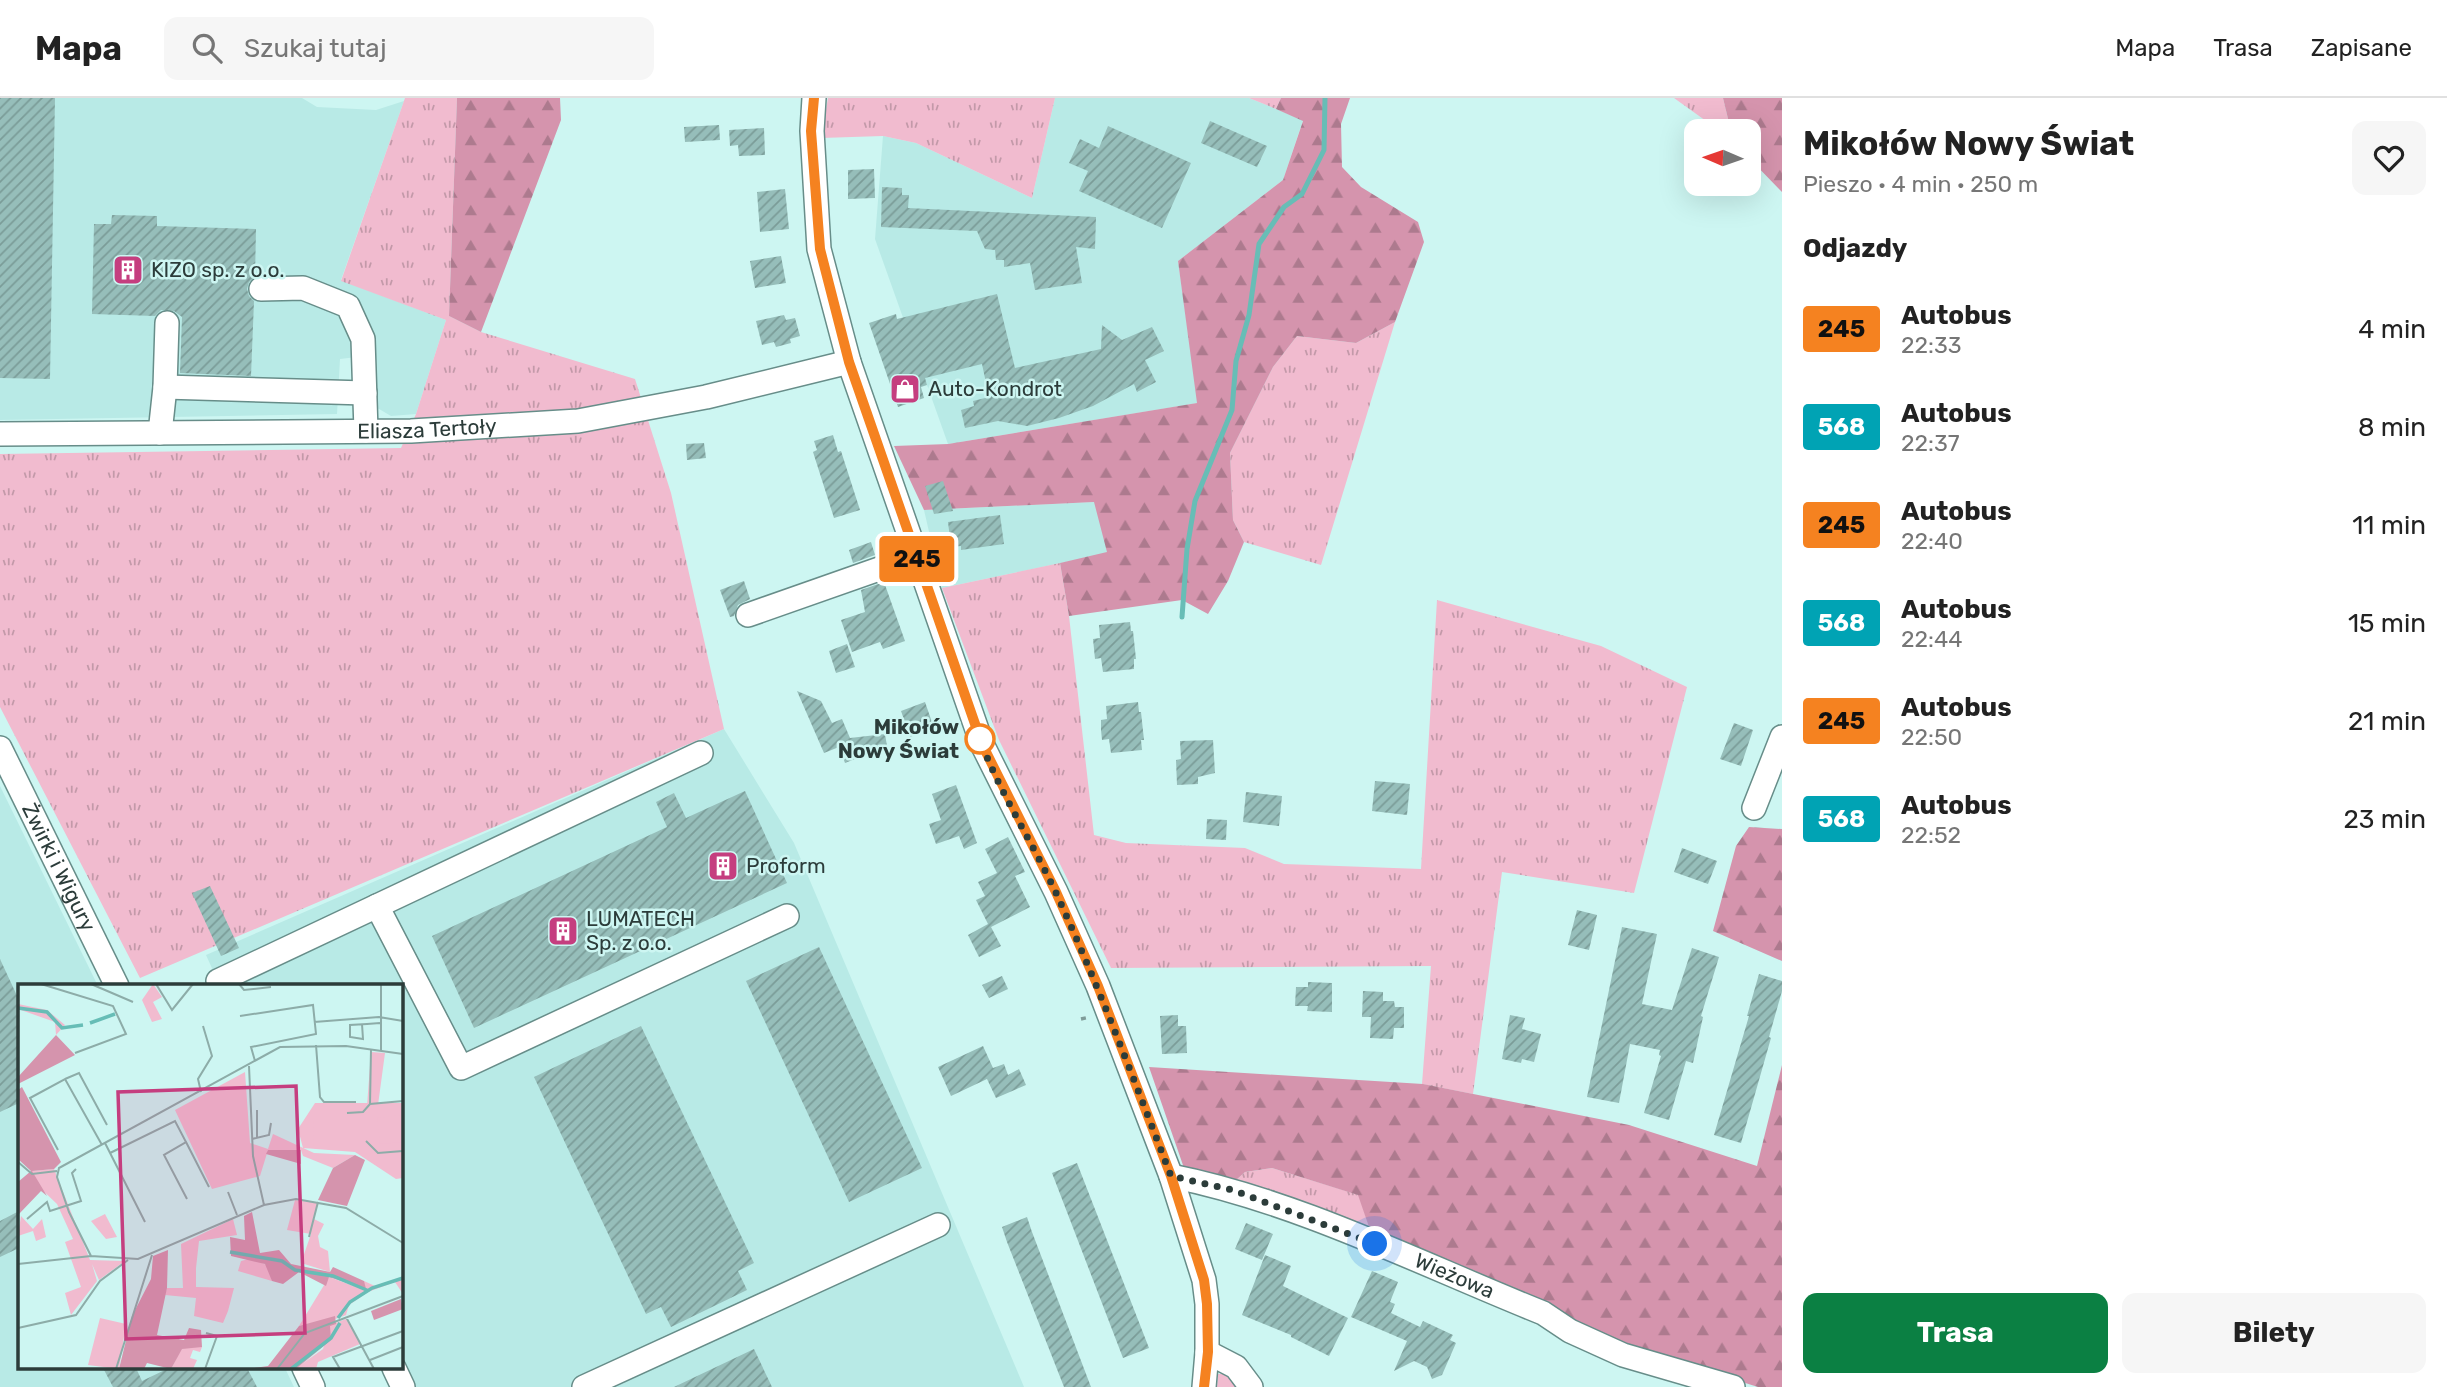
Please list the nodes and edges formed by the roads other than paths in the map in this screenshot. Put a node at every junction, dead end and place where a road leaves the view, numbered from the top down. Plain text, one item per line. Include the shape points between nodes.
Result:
1 (814, 98) edge
2 (261, 289) dead end
3 (167, 323) dead end
4 (849, 362) junction
5 (165, 387) junction
6 (365, 393) junction
7 (366, 431) junction
8 (160, 433) junction
9 (0, 434) edge
10 (916, 556) junction
11 (748, 615) dead end
12 (1782, 737) edge
13 (0, 748) edge
14 (701, 753) dead end
15 (10, 791) edge
16 (1754, 808) dead end
17 (377, 906) junction
18 (787, 916) dead end
19 (116, 984) edge
20 (219, 984) edge
21 (1171, 1176) junction
22 (938, 1225) dead end
23 (1208, 1352) junction
24 (304, 1370) edge
25 (395, 1370) edge
26 (313, 1387) edge
27 (402, 1387) edge
28 (584, 1387) edge
29 (1204, 1387) edge
30 (1251, 1387) edge
31 (1733, 1387) edge

1 - 4 street via 811,131 820,249
2 - 6 street via 303,288 348,306 363,339
3 - 5 street
4 - 7 street, Eliasza Tertoły via 706,397 578,421
4 - 10 street
5 - 6 street
5 - 8 street
6 - 7 street
7 - 8 street, Eliasza Tertoły
8 - 9 street, Eliasza Tertoły
10 - 11 street
10 - 21 street via 982,744 1098,986
12 - 16 street
13 - 15 street, Żwirki i Wigury
14 - 17 street
15 - 19 street, Żwirki i Wigury
17 - 18 street via 461,1068
17 - 20 street
21 - 23 street via 1204,1280
21 - 31 street, Wieżowa via 1233,1190 1305,1216 1542,1312 1570,1331 1623,1355
22 - 28 street
23 - 29 street
23 - 30 street via 1236,1367
24 - 26 street
25 - 27 street

